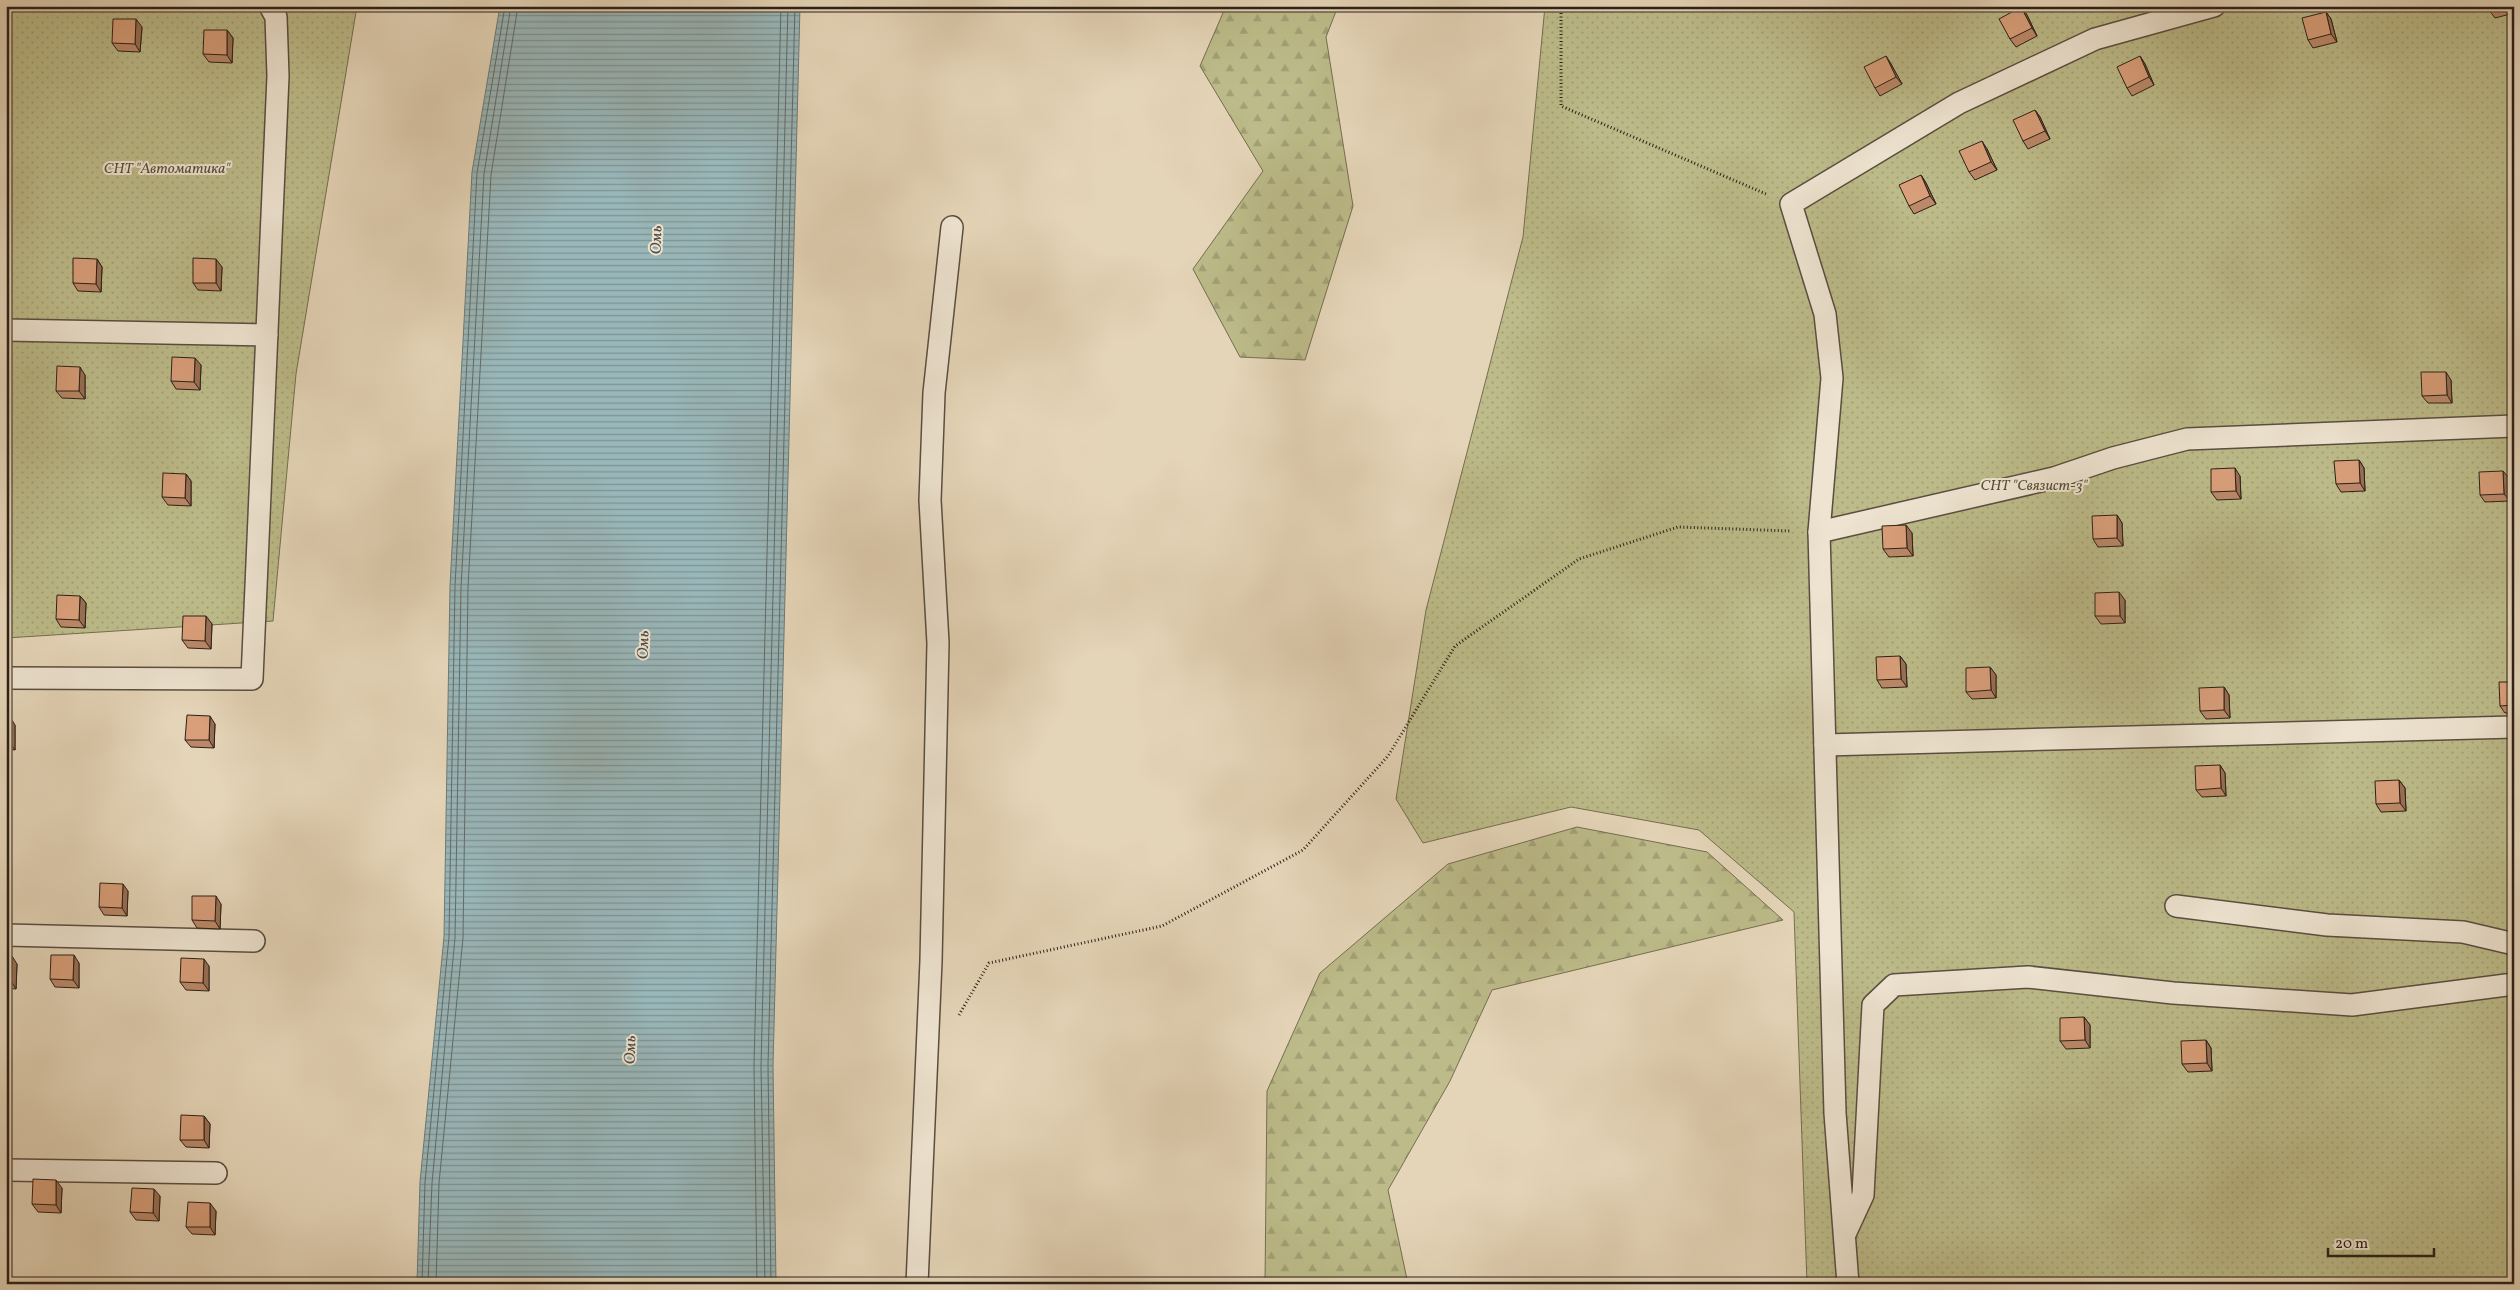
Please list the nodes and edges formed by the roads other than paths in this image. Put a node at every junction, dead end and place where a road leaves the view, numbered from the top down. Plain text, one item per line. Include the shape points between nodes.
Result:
1 (270, 6) edge
2 (2214, 6) edge
3 (952, 227) dead end
4 (6, 330) edge
5 (266, 335) junction
6 (2514, 426) edge
7 (1819, 532) junction
8 (6, 678) edge
9 (2514, 727) edge
10 (1825, 745) junction
11 (2176, 906) dead end
12 (6, 935) edge
13 (254, 941) dead end
14 (2514, 944) edge
15 (2514, 984) edge
16 (6, 1170) edge
17 (216, 1173) dead end
18 (1844, 1236) junction
19 (916, 1284) edge
20 (1848, 1284) edge

1 - 5 lane via 276,17 278,76
2 - 7 lane via 2094,39 1968,98 1791,204 1826,314 1832,378
3 - 19 lane via 934,403 930,500 938,653 932,961
4 - 5 lane
5 - 8 lane via 252,679
6 - 7 lane via 2187,439 2113,458 2054,478
7 - 10 lane
9 - 10 lane
10 - 18 lane via 1834,1113
11 - 14 lane via 2327,925 2463,932
12 - 13 lane
15 - 18 lane via 2352,1005 2173,993 2028,977 1894,984 1873,1004 1863,1195
16 - 17 lane
18 - 20 lane

